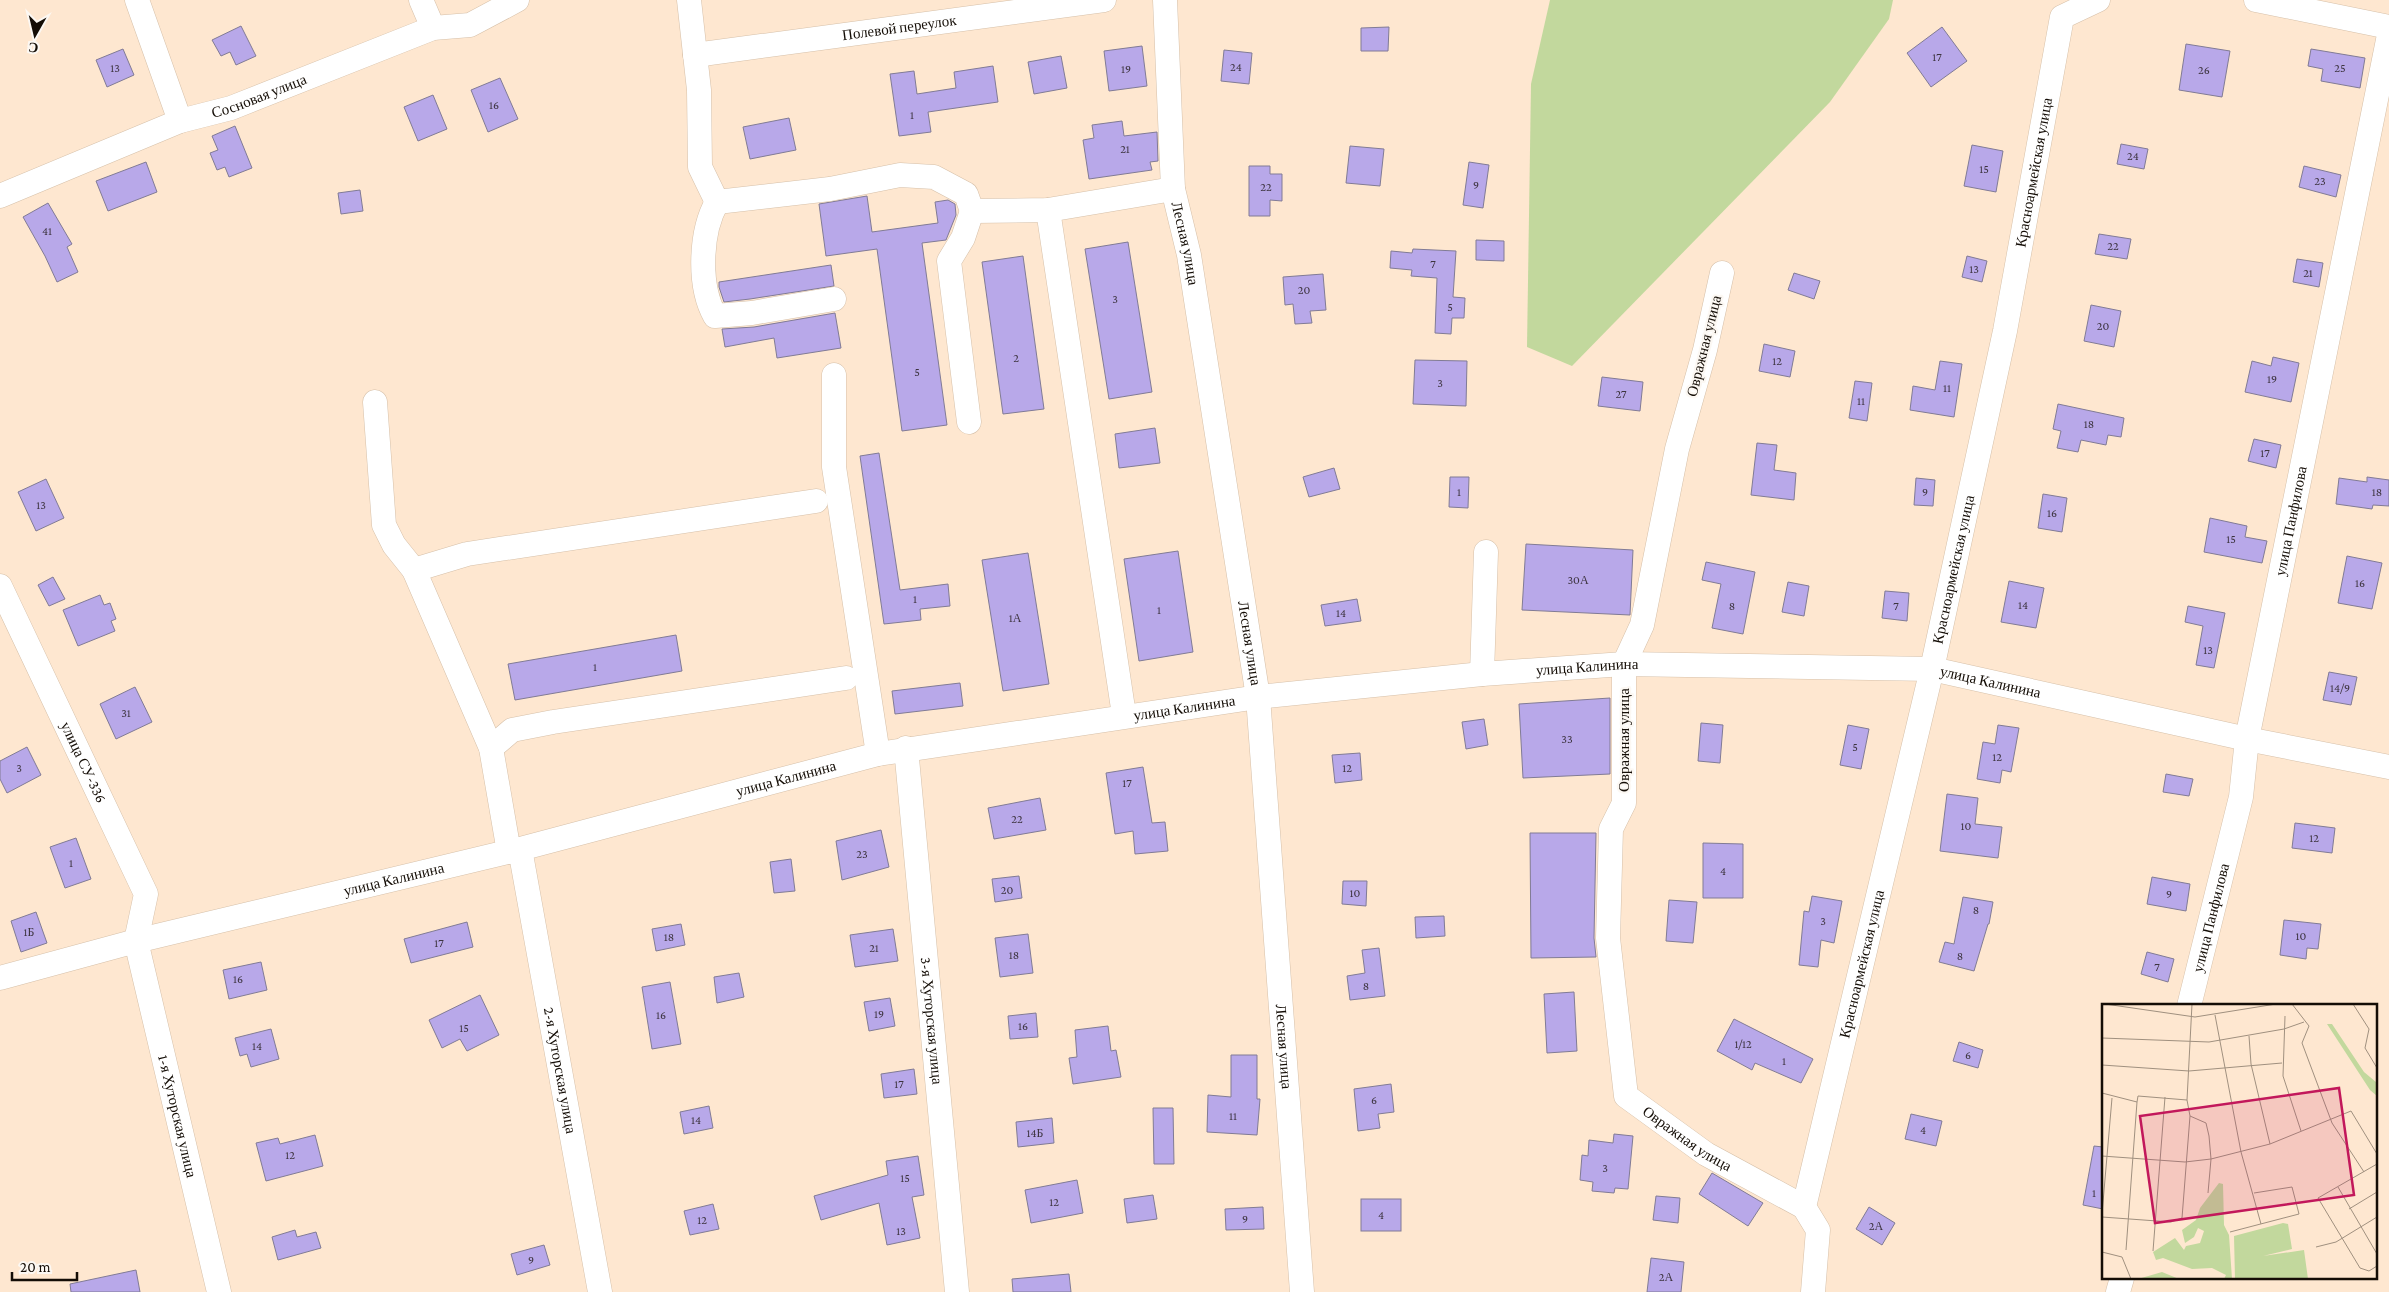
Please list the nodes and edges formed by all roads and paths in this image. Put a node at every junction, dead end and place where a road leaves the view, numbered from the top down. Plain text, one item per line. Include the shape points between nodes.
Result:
1 (137, 0) edge
2 (421, 0) edge
3 (517, 0) edge
4 (689, 0) edge
5 (1104, 0) edge
6 (1165, 0) edge
7 (2098, 0) edge
8 (2256, 0) edge
9 (2389, 27) edge
10 (433, 28) junction
11 (2389, 35) edge
12 (695, 54) junction
13 (180, 120) junction
14 (1174, 189) junction
15 (0, 196) edge
16 (717, 202) junction
17 (1048, 210) junction
18 (972, 211) junction
19 (1722, 273) dead end
20 (834, 299) dead end
21 (834, 374) dead end
22 (375, 402) dead end
23 (969, 422) dead end
24 (816, 501) dead end
25 (1486, 552) dead end
26 (414, 570) junction
27 (0, 586) edge
28 (1624, 664) junction
29 (1932, 669) junction
30 (1482, 674) junction
31 (846, 678) dead end
32 (1258, 697) junction
33 (1124, 716) junction
34 (2247, 739) junction
35 (491, 748) junction
36 (906, 748) junction
37 (878, 754) junction
38 (2389, 768) edge
39 (514, 851) junction
40 (136, 941) junction
41 (0, 978) edge
42 (2189, 1004) edge
43 (1804, 1207) junction
44 (219, 1292) edge
45 (600, 1292) edge
46 (956, 1292) edge
47 (1302, 1292) edge
48 (1813, 1292) edge

1 - 13 street
2 - 10 street
3 - 10 street, Сосновая улица via 470,26
4 - 12 street
5 - 12 street, Полевой переулок
6 - 14 street, Лесная улица
7 - 29 street, Красноармейская улица via 2062,17 2005,331
8 - 9 street
10 - 13 street, Сосновая улица via 231,108
11 - 34 street, улица Панфилова
12 - 16 street via 700,167
13 - 15 street, Сосновая улица
14 - 17 street
14 - 32 street, Лесная улица via 1191,264
16 - 18 street via 900,176 934,177 966,194
16 - 20 street via 708,218 703,284 715,316
17 - 18 street
17 - 33 street
18 - 23 street via 963,238 949,261
19 - 28 street, Овражная улица via 1705,350 1677,448 1642,625
21 - 37 street via 834,467
22 - 26 street, 2-я Хуторская улица via 384,525 394,545
24 - 26 street via 467,554
25 - 30 street
26 - 35 street, 2-я Хуторская улица
27 - 40 street, улица СУ-336 via 146,894
28 - 29 street, улица Калинина
28 - 30 street, улица Калинина
28 - 43 street, Овражная улица via 1624,803 1611,829 1608,938 1626,1096 1706,1154
29 - 34 street, улица Калинина
29 - 43 street, Красноармейская улица
30 - 32 street, улица Калинина
31 - 35 street via 512,730
32 - 33 street, улица Калинина
32 - 47 street, Лесная улица
33 - 36 street, улица Калинина
34 - 38 street, улица Калинина
34 - 42 street, улица Панфилова via 2241,797
35 - 39 street, 2-я Хуторская улица
36 - 37 street, улица Калинина
36 - 46 street, 3-я Хуторская улица
37 - 39 street, улица Калинина
39 - 40 street, улица Калинина
39 - 45 street, 2-я Хуторская улица
40 - 41 street, улица Калинина
40 - 44 street, 1-я Хуторская улица
43 - 48 street via 1818,1230

